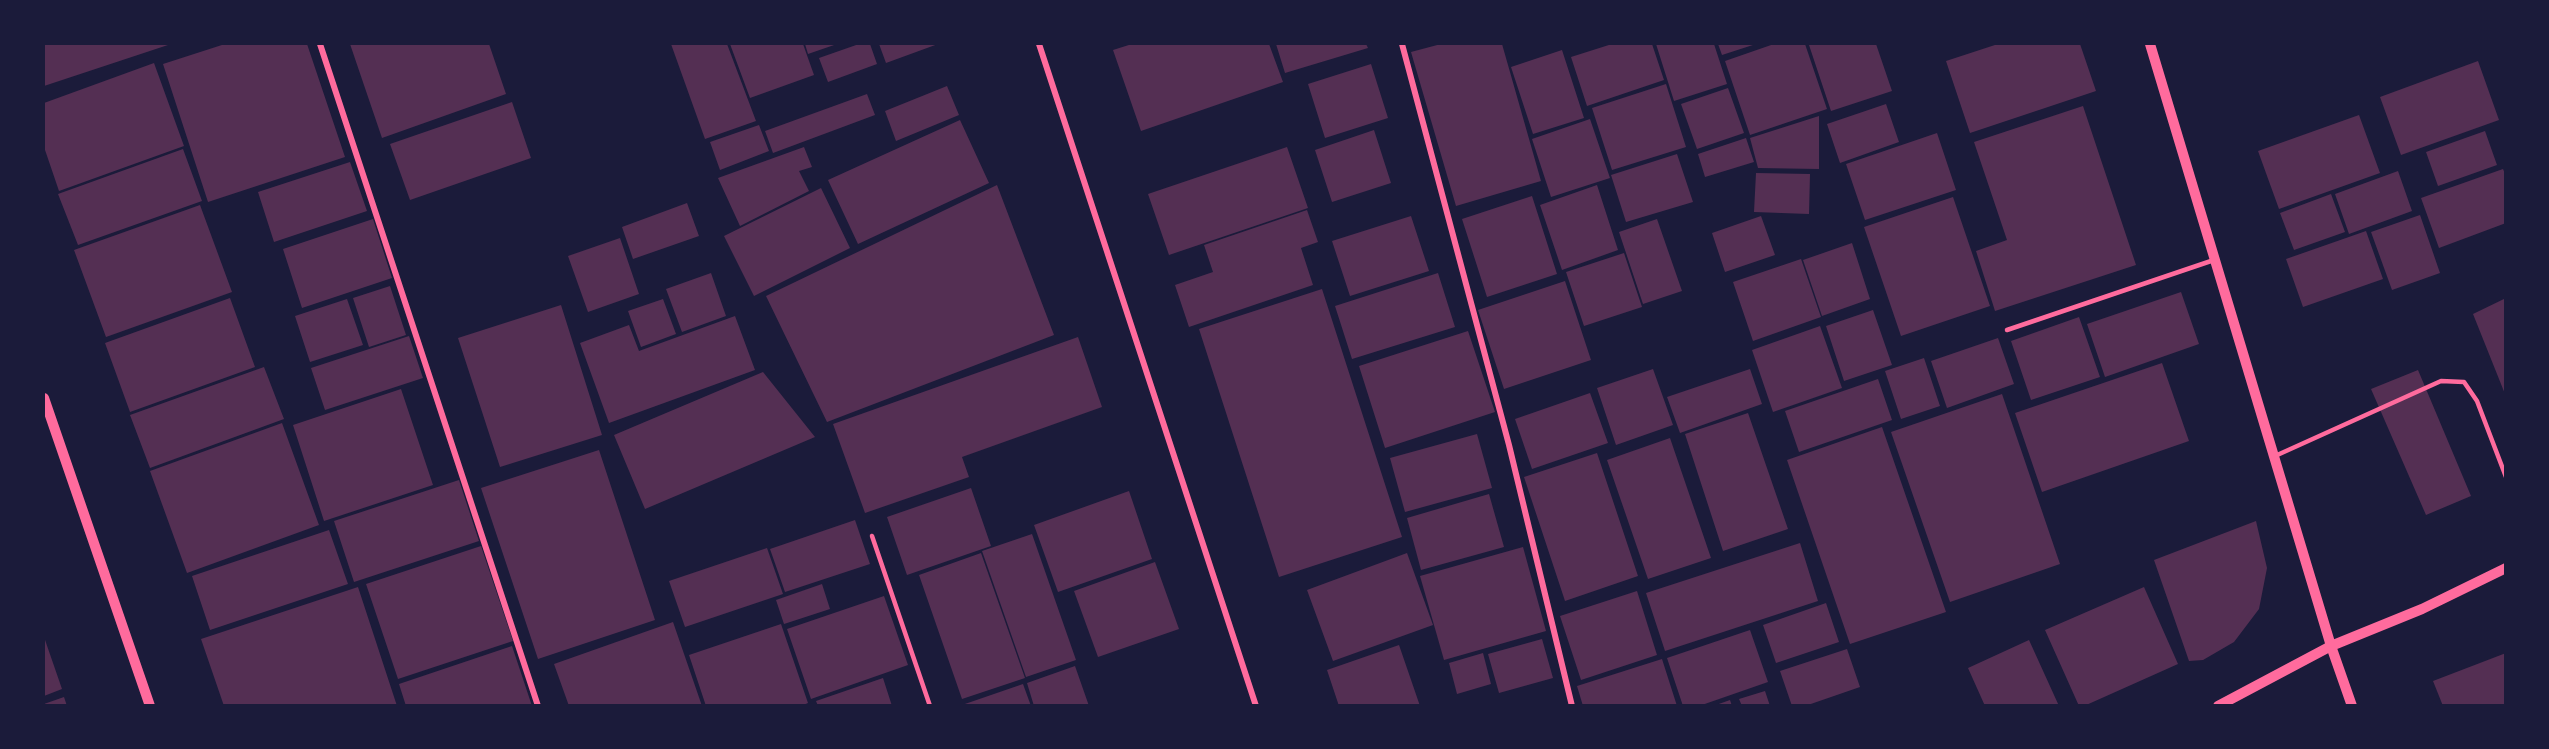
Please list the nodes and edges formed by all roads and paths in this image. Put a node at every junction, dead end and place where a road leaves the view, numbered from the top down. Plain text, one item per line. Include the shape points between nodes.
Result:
1 (320, 44) edge
2 (1039, 44) edge
3 (1402, 44) edge
4 (2150, 44) edge
5 (2214, 260) junction
6 (2007, 330) dead end
7 (44, 398) edge
8 (2275, 456) junction
9 (2505, 477) edge
10 (872, 536) dead end
11 (2505, 568) edge
12 (2331, 646) junction
13 (150, 705) edge
14 (538, 705) edge
15 (930, 705) edge
16 (1256, 705) edge
17 (1572, 705) edge
18 (2218, 705) edge
19 (2352, 705) edge

1 - 14 street
2 - 16 street
3 - 17 street via 1509,445
4 - 5 street
5 - 6 lane
5 - 8 street
7 - 13 street
8 - 9 lane via 2441,381 2464,382 2477,401
8 - 12 street
10 - 15 lane
11 - 12 street via 2422,609
12 - 18 street
12 - 19 street

